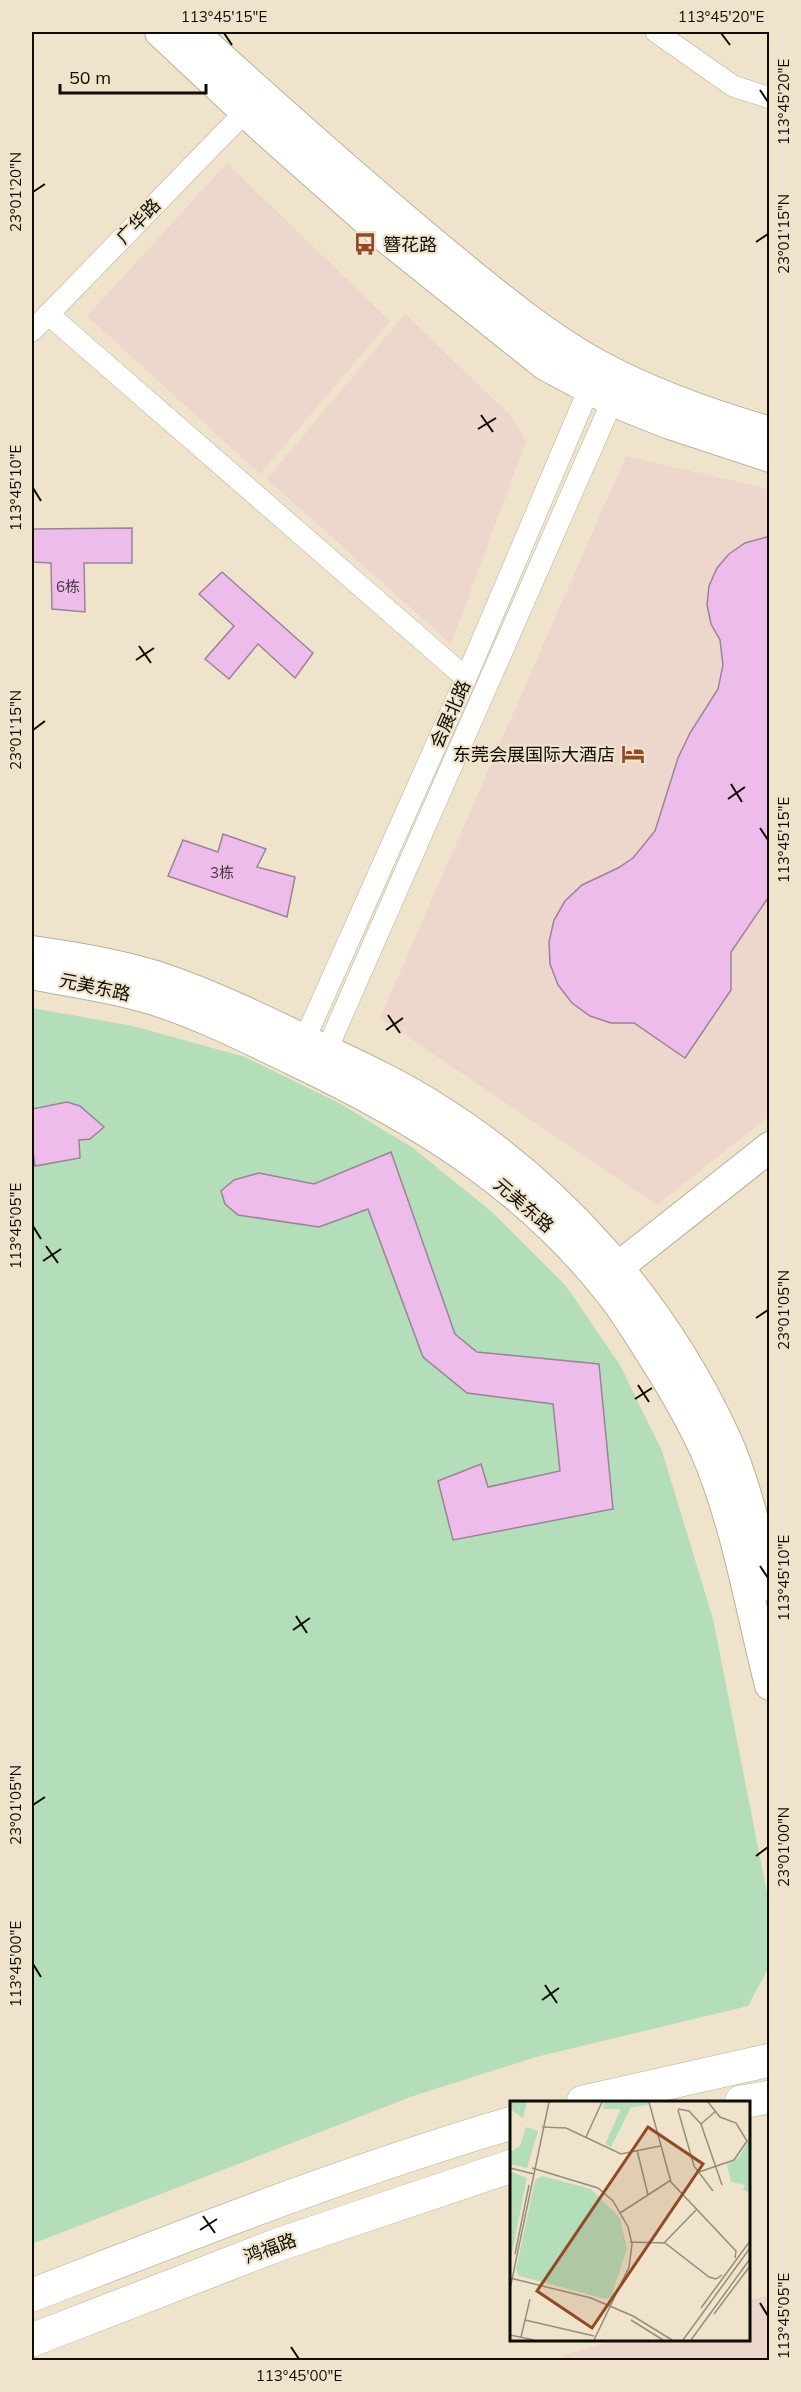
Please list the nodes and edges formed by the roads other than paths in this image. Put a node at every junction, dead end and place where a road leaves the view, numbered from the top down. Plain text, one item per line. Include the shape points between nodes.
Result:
1 (160, 32) edge
2 (193, 32) edge
3 (656, 32) edge
4 (770, 99) edge
5 (245, 112) junction
6 (48, 314) junction
7 (32, 331) edge
8 (606, 383) junction
9 (770, 432) edge
10 (770, 457) edge
11 (466, 678) junction
12 (32, 951) edge
13 (32, 974) edge
14 (311, 1055) junction
15 (770, 1147) edge
16 (770, 1173) edge
17 (616, 1282) junction
18 (770, 1586) edge
19 (770, 1685) edge
20 (770, 2038) edge
21 (770, 2060) edge
22 (727, 2070) junction
23 (770, 2097) edge
24 (592, 2101) edge
25 (750, 2101) edge
26 (750, 2107) edge
27 (770, 2112) edge
28 (510, 2124) edge
29 (510, 2167) edge
30 (32, 2295) edge
31 (32, 2340) edge

1 - 5 street
2 - 8 street via 284,115
3 - 4 street via 733,86
5 - 6 street, 广华路
5 - 8 street via 380,232 545,365
6 - 7 street, 广华路
6 - 11 street
8 - 9 street
8 - 10 street via 667,423
8 - 11 street, 会展北路
8 - 14 street, 会展北路
11 - 14 street, 会展北路
12 - 14 street, 元美东路 via 158,977 230,1005
13 - 14 street, 元美东路 via 151,999
14 - 17 street, 元美东路 via 428,1103 485,1142 540,1184 587,1230
15 - 17 street
16 - 17 street
17 - 18 street, 元美东路 via 685,1364 726,1438
17 - 19 street, 元美东路 via 705,1451 734,1537
20 - 22 main road
21 - 22 main road
22 - 24 main road
23 - 25 main road
26 - 27 main road
28 - 30 main road via 262,2206
29 - 31 main road, 鸿福路 via 280,2244

